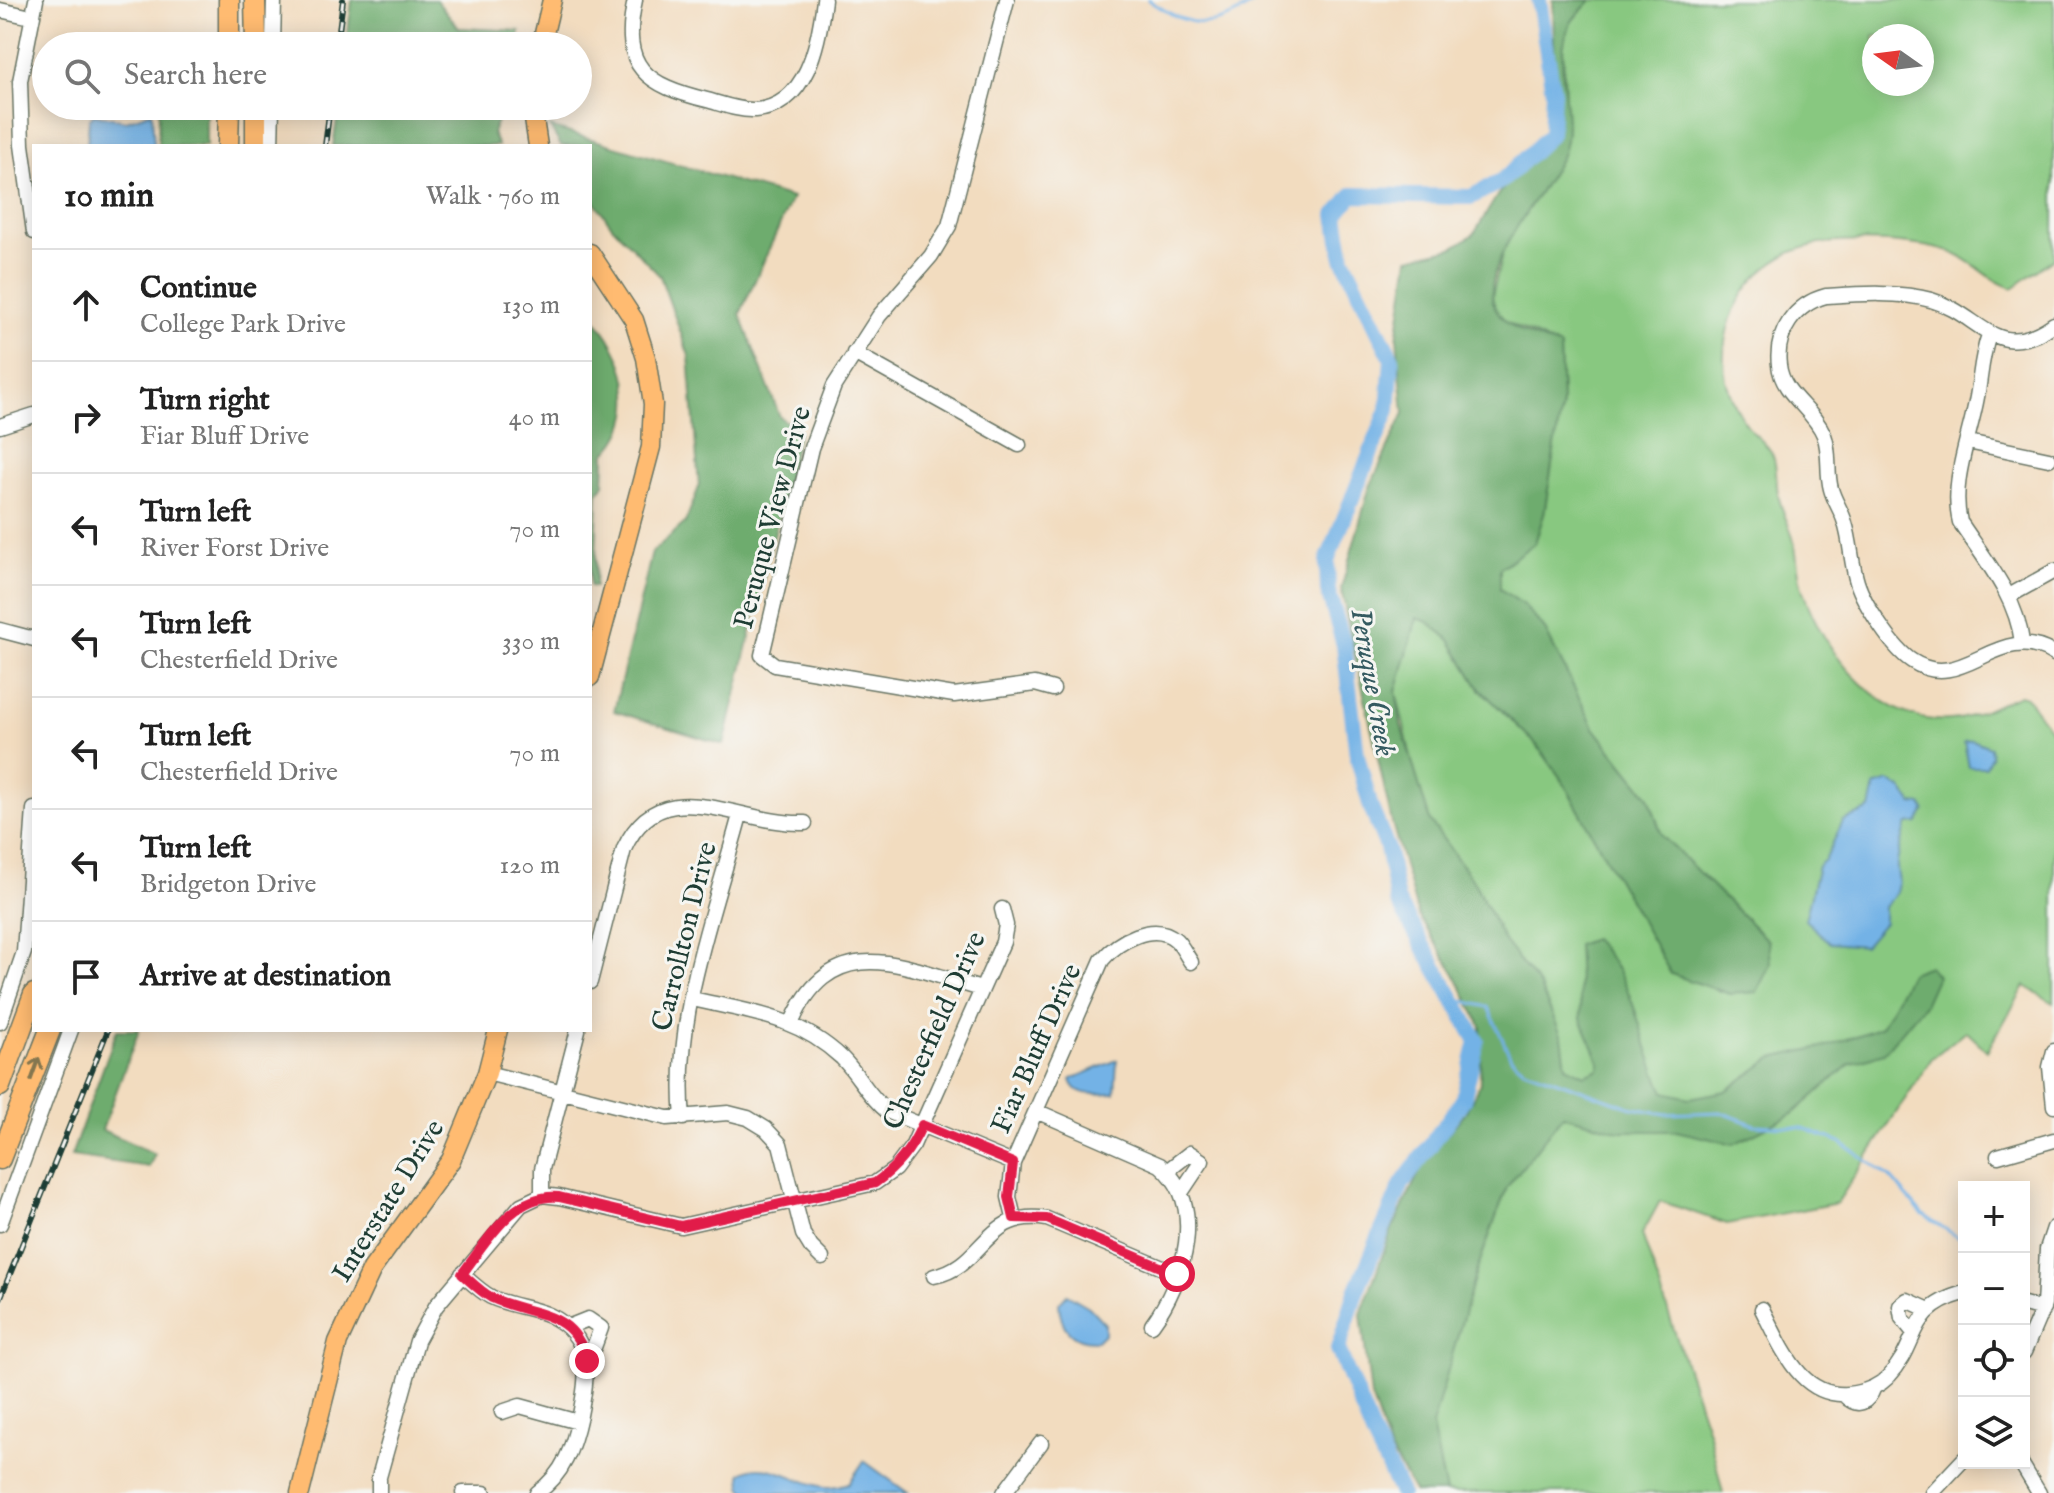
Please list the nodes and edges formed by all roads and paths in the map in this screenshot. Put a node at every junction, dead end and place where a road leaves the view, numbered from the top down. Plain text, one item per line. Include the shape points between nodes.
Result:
1 (36, 0) edge
2 (229, 0) edge
3 (255, 0) edge
4 (274, 0) edge
5 (552, 0) edge
6 (635, 0) edge
7 (824, 0) edge
8 (1007, 0) edge
9 (0, 10) edge
10 (31, 17) junction
11 (229, 32) edge
12 (256, 32) edge
13 (273, 32) edge
14 (544, 32) edge
15 (229, 120) edge
16 (256, 120) edge
17 (272, 120) edge
18 (534, 120) edge
19 (228, 144) edge
20 (256, 144) edge
21 (271, 144) edge
22 (538, 144) edge
23 (32, 218) edge
24 (592, 256) edge
25 (2054, 324) edge
26 (1989, 335) junction
27 (854, 353) junction
28 (32, 416) edge
29 (0, 426) edge
30 (1968, 442) junction
31 (1019, 445) dead end
32 (2049, 459) dead end
33 (2054, 571) edge
34 (2009, 596) junction
35 (0, 630) edge
36 (32, 638) edge
37 (2022, 642) junction
38 (2054, 654) edge
39 (592, 669) edge
40 (1053, 689) dead end
41 (740, 815) junction
42 (805, 823) dead end
43 (32, 838) edge
44 (1002, 909) dead end
45 (1191, 962) dead end
46 (592, 975) edge
47 (981, 989) junction
48 (32, 999) edge
49 (692, 999) junction
50 (0, 1022) edge
51 (792, 1022) junction
52 (49, 1032) edge
53 (70, 1032) edge
54 (497, 1032) edge
55 (577, 1032) edge
56 (2054, 1051) edge
57 (487, 1073) junction
58 (0, 1086) edge
59 (562, 1091) junction
60 (2054, 1106) edge
61 (1036, 1111) junction
62 (683, 1118) junction
63 (922, 1125) junction
64 (2054, 1140) edge
65 (1998, 1156) dead end
66 (0, 1159) edge
67 (1013, 1163) junction
68 (1167, 1171) junction
69 (1182, 1191) junction
70 (542, 1195) junction
71 (795, 1201) junction
72 (1014, 1218) junction
73 (0, 1224) edge
74 (2054, 1228) edge
75 (822, 1258) dead end
76 (462, 1274) junction
77 (1177, 1274) junction
78 (934, 1276) dead end
79 (1958, 1296) edge
80 (2030, 1306) edge
81 (1762, 1309) dead end
82 (1927, 1309) junction
83 (2043, 1309) junction
84 (1152, 1325) dead end
85 (568, 1327) junction
86 (1914, 1333) junction
87 (2030, 1338) edge
88 (585, 1354) junction
89 (502, 1412) dead end
90 (578, 1422) junction
91 (1041, 1443) dead end
92 (1958, 1465) edge
93 (2025, 1469) edge
94 (541, 1492) edge
95 (300, 1493) edge
96 (379, 1493) edge
97 (463, 1493) edge
98 (484, 1493) edge
99 (1004, 1493) edge
100 (1932, 1493) edge
101 (2039, 1493) edge

1 - 10 street
2 - 11 highway
3 - 12 highway
4 - 13 street
5 - 14 main road
6 - 7 street via 630,43 648,77 674,92 747,110 778,104 800,85
8 - 27 street, Peruque View Drive via 949,226
9 - 10 street
10 - 23 street via 20,81
15 - 19 highway
16 - 20 highway
17 - 21 street
18 - 22 main road
24 - 39 main road via 639,332 653,404 651,447
25 - 26 street via 2020,340
26 - 30 street
26 - 37 street via 1933,300 1826,296 1791,318 1781,340 1779,364 1787,389 1823,433 1830,488 1846,523 1858,586 1895,646 1924,668 1943,670
27 - 31 street
27 - 40 street, Peruque View Drive via 834,386 811,448 763,646 766,661 809,673 954,695 1035,684
28 - 29 street
30 - 32 street
30 - 34 street via 1957,491 1960,522
33 - 34 street
34 - 37 street
35 - 36 street
37 - 38 street
41 - 42 street via 779,825
41 - 46 street via 685,802 647,817 632,833
41 - 49 street, Carrollton Drive
43 - 50 street via 24,952
44 - 47 street, Chesterfield Drive via 1003,942
45 - 61 street, Fiar Bluff Drive via 1174,938 1161,934 1131,937 1115,945 1102,960
47 - 51 street via 872,959 831,969 803,998
47 - 63 street, Chesterfield Drive
48 - 58 highway
49 - 51 street
49 - 62 street, Carrollton Drive via 681,1056
51 - 63 street via 845,1061 874,1101
66 -> 52 highway
53 - 73 street
54 - 57 main road, Interstate Drive
55 - 59 street
56 - 60 street
57 - 59 street
57 - 95 main road, Interstate Drive via 451,1160 372,1269 338,1342
59 - 62 street
59 - 70 street via 542,1169
61 - 67 street, Fiar Bluff Drive
61 - 68 street
62 - 71 street via 728,1113 766,1129 780,1144
63 - 67 street
63 - 71 street, Chesterfield Drive via 895,1169 875,1183
64 - 65 street
67 - 72 street, Fiar Bluff Drive via 1009,1197
68 - 69 street
68 - 69 street via 1190,1153 1202,1161
69 - 77 street via 1189,1226
70 - 71 street, Chesterfield Drive via 681,1226
70 - 76 street via 507,1217
71 - 75 street via 803,1234
72 - 77 street via 1047,1219
72 - 78 street via 989,1234 964,1265
74 - 83 street via 2047,1249
76 - 85 street via 493,1298 550,1315
76 - 96 street via 417,1341
77 - 84 street via 1170,1301
79 - 82 street
80 - 83 street
81 - 86 street via 1801,1377 1822,1391 1844,1395 1889,1377
82 - 86 street
82 - 86 street via 1907,1300 1900,1306
83 - 87 street
85 - 88 street via 582,1341
85 - 88 street via 588,1319 601,1328
88 - 90 street via 587,1381
89 - 90 street via 520,1406
90 - 94 street via 566,1461
91 - 99 street
92 - 100 street
93 - 101 street
97 - 98 street

